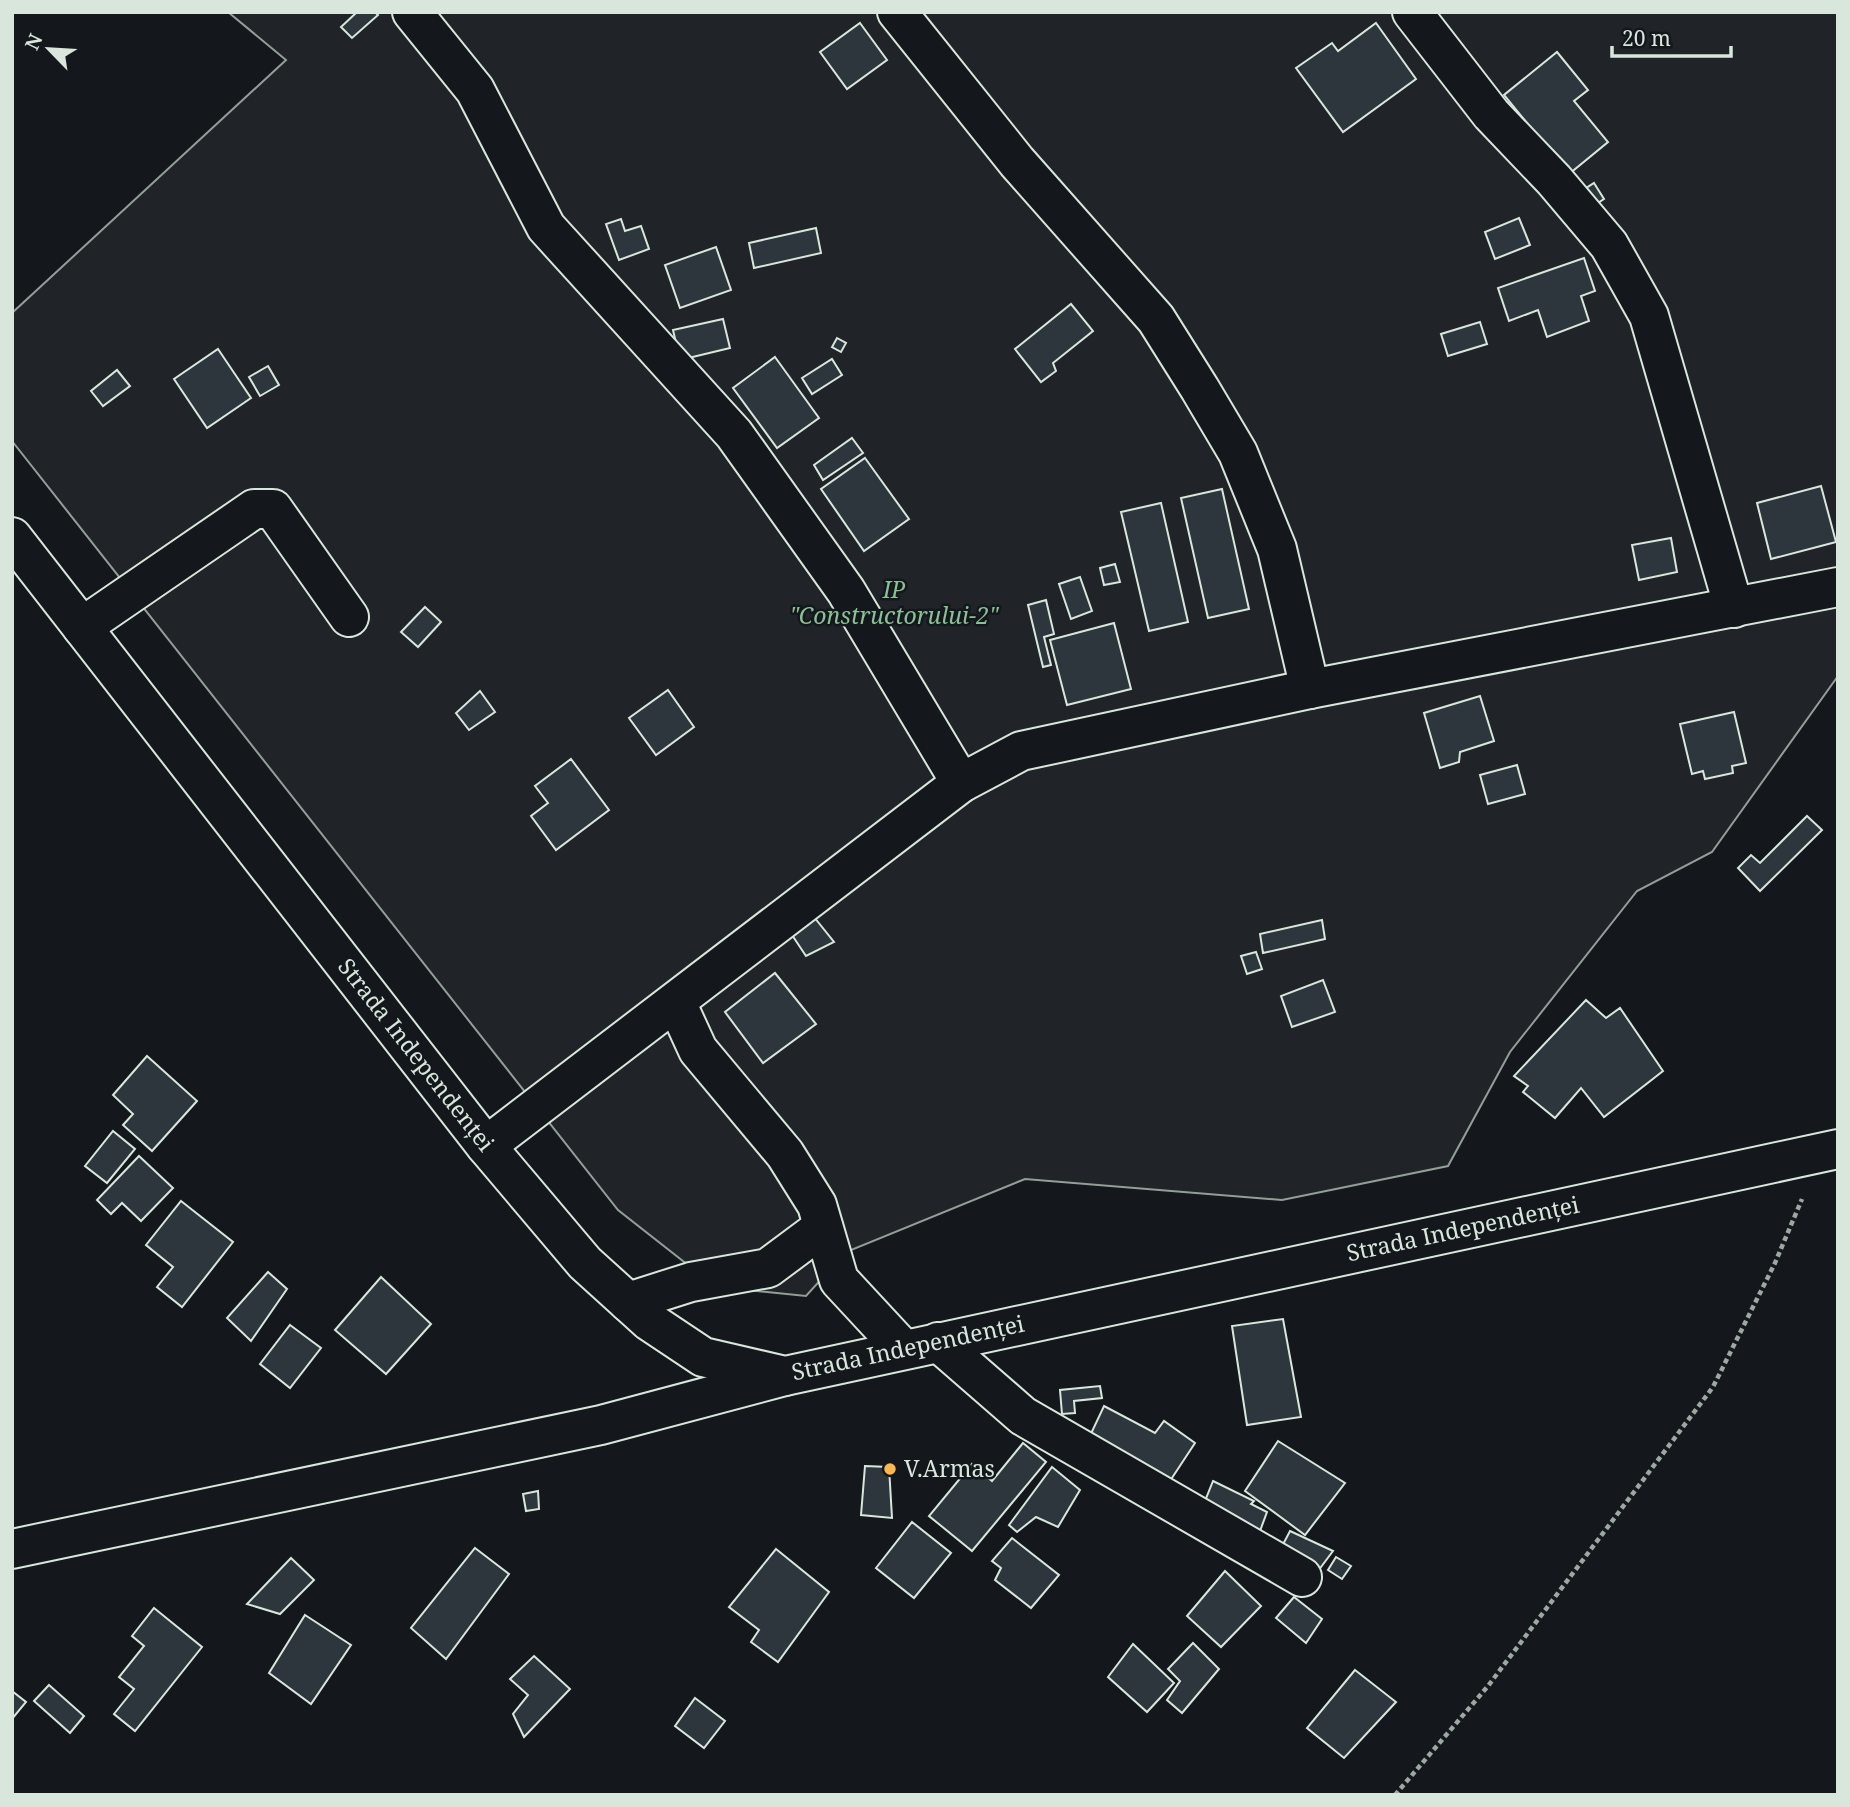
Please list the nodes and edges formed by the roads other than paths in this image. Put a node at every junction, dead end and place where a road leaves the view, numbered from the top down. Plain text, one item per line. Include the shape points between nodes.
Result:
1 (412, 12) edge
2 (897, 12) edge
3 (1412, 12) edge
4 (12, 537) edge
5 (1838, 587) edge
6 (1734, 608) junction
7 (349, 617) dead end
8 (82, 627) junction
9 (1310, 689) junction
10 (961, 783) junction
11 (676, 1002) junction
12 (486, 1146) junction
13 (1829, 1151) edge
14 (823, 1227) junction
15 (628, 1302) junction
16 (921, 1345) junction
17 (785, 1376) junction
18 (12, 1549) edge
19 (1302, 1577) dead end

1 - 10 street via 475,90 546,227 734,434 846,591
2 - 9 street via 1017,162 1156,320 1200,388 1238,453 1277,549
3 - 6 street via 1491,114 1609,245 1649,316
4 - 8 street, Strada Independenței
5 - 6 street
6 - 9 street
7 - 8 street via 273,509 254,509
8 - 12 street, Strada Independenței
9 - 10 street via 1021,751
10 - 11 street
11 - 12 street
11 - 14 street via 698,1050 785,1154 817,1205
12 - 15 street, Strada Independenței via 585,1263
13 - 16 street, Strada Independenței
14 - 15 street via 768,1268 691,1282
14 - 16 street via 839,1280
15 - 17 street, Strada Independenței via 703,1357
16 - 17 street, Strada Independenței
16 - 19 street via 1023,1416
17 - 18 street via 601,1425

